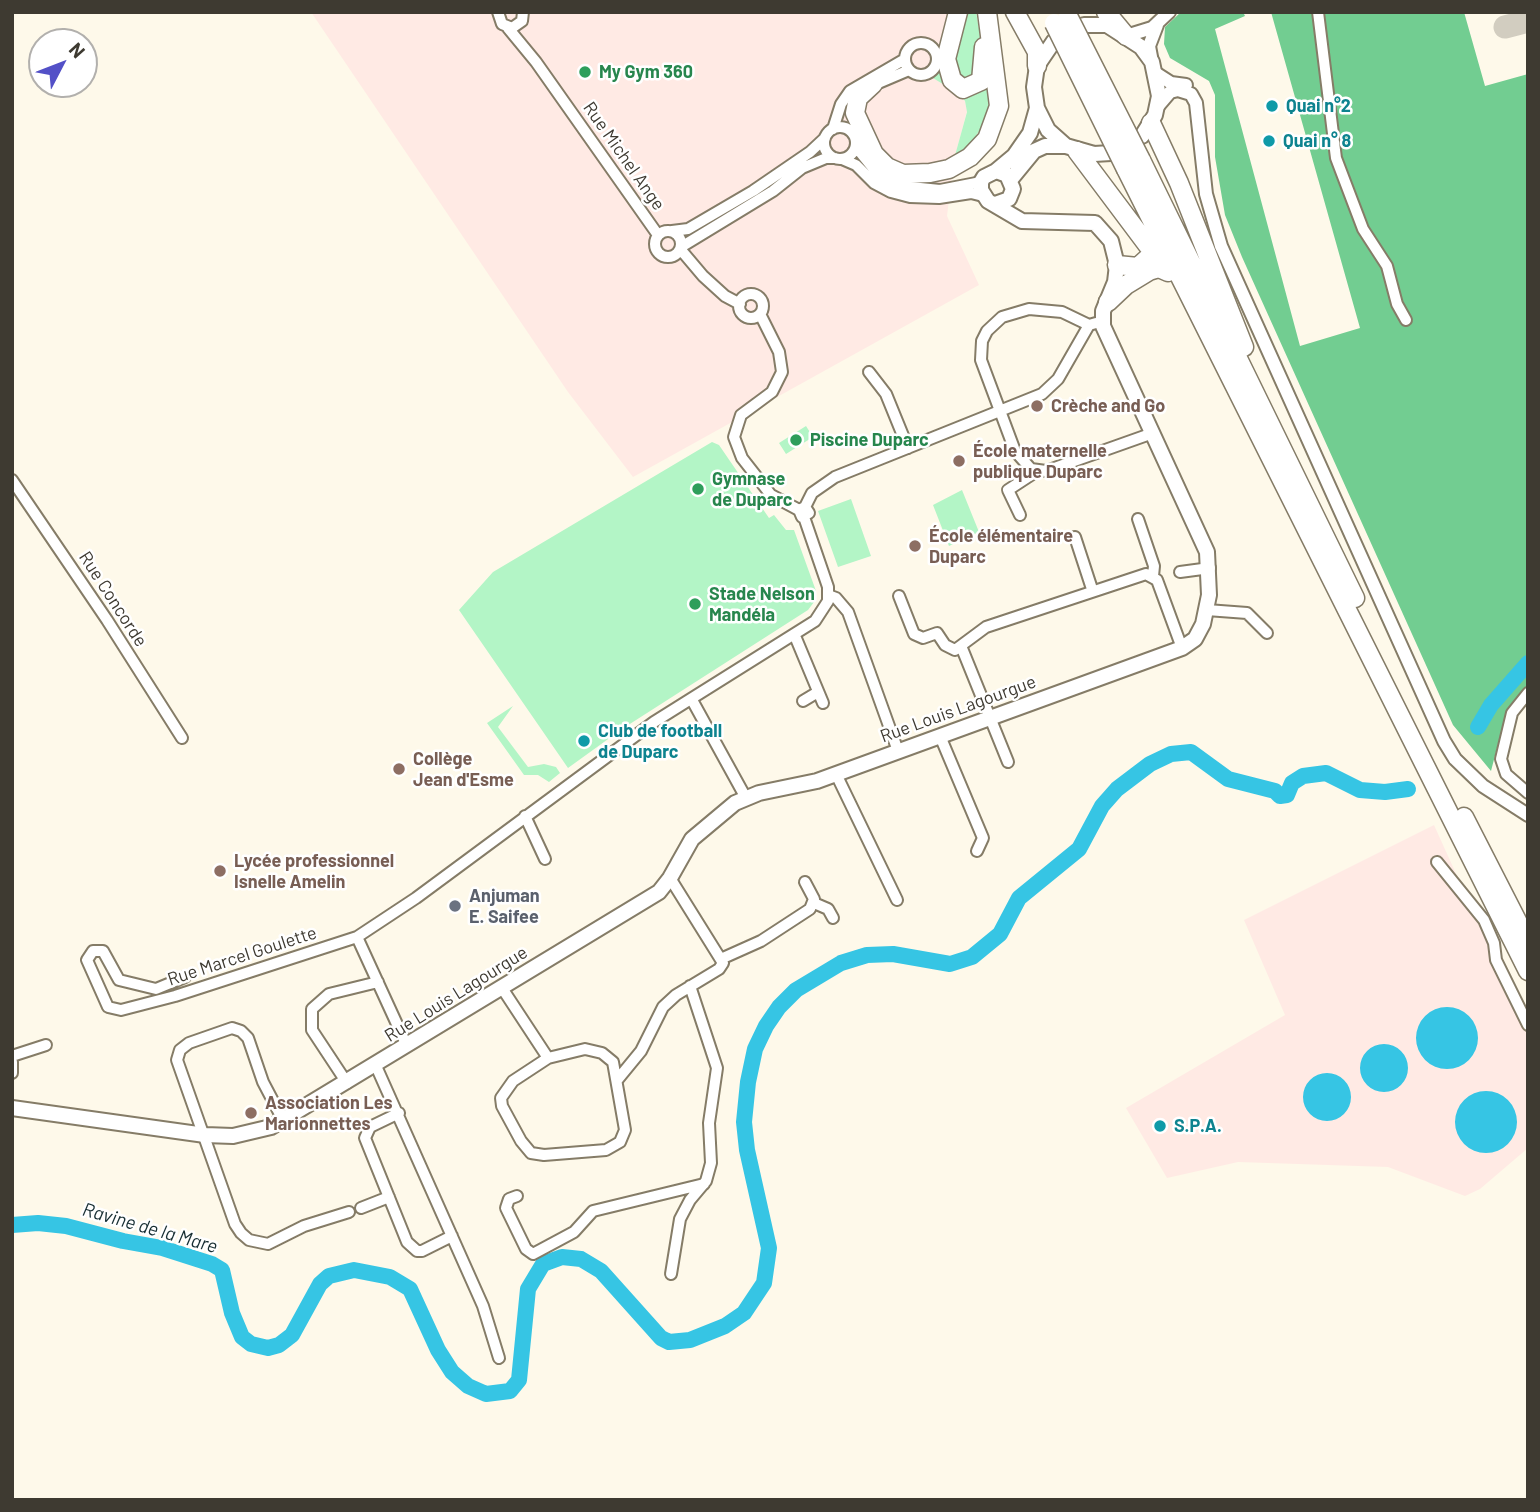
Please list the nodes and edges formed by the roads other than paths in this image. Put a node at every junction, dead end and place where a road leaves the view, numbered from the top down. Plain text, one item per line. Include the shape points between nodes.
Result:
1 (498, 12) edge
2 (958, 12) edge
3 (986, 12) edge
4 (1014, 12) edge
5 (1106, 12) edge
6 (1169, 12) edge
7 (1318, 12) edge
8 (1331, 12) edge
9 (522, 17) edge
10 (1058, 21) edge
11 (1321, 24) junction
12 (1084, 25) dead end
13 (1157, 25) junction
14 (508, 28) junction
15 (1126, 36) junction
16 (536, 62) junction
17 (1037, 66) junction
18 (1155, 68) junction
19 (873, 84) junction
20 (1037, 108) junction
21 (1150, 122) junction
22 (1200, 127) junction
23 (848, 129) junction
24 (829, 134) junction
25 (856, 147) junction
26 (1071, 148) junction
27 (1111, 153) dead end
28 (839, 159) junction
29 (1133, 164) junction
30 (996, 171) junction
31 (1011, 187) junction
32 (986, 194) junction
33 (1034, 223) junction
34 (671, 231) junction
35 (658, 235) junction
36 (678, 251) junction
37 (1154, 251) junction
38 (1117, 265) junction
39 (1168, 272) junction
40 (743, 299) junction
41 (1108, 302) junction
42 (756, 316) junction
43 (1406, 320) dead end
44 (1096, 323) junction
45 (869, 372) dead end
46 (999, 412) junction
47 (1153, 432) junction
48 (908, 448) junction
49 (1037, 471) junction
50 (1279, 471) junction
51 (12, 480) edge
52 (1311, 509) junction
53 (803, 511) junction
54 (1020, 515) dead end
55 (1138, 519) dead end
56 (1075, 537) dead end
57 (1210, 568) junction
58 (1180, 572) dead end
59 (1153, 576) junction
60 (1092, 589) junction
61 (828, 595) junction
62 (899, 596) dead end
63 (1207, 610) junction
64 (1267, 633) dead end
65 (795, 636) junction
66 (961, 646) junction
67 (1182, 648) junction
68 (1528, 693) edge
69 (692, 700) junction
70 (803, 701) dead end
71 (990, 717) junction
72 (940, 736) junction
73 (182, 738) dead end
74 (898, 751) junction
75 (1008, 762) dead end
76 (836, 774) junction
77 (1528, 793) edge
78 (746, 797) junction
79 (1528, 815) edge
80 (525, 816) junction
81 (977, 851) dead end
82 (873, 854) junction
83 (545, 859) dead end
84 (861, 860) dead end
85 (1437, 862) dead end
86 (670, 878) junction
87 (805, 883) dead end
88 (897, 900) dead end
89 (814, 903) junction
90 (834, 918) dead end
91 (357, 937) junction
92 (1528, 942) edge
93 (723, 958) junction
94 (1528, 971) edge
95 (185, 977) dead end
96 (378, 982) junction
97 (690, 986) junction
98 (502, 988) junction
99 (1528, 1025) edge
100 (47, 1045) dead end
101 (407, 1046) junction
102 (641, 1051) junction
103 (12, 1056) edge
104 (548, 1058) junction
105 (609, 1058) junction
106 (12, 1062) edge
107 (376, 1066) junction
108 (12, 1073) edge
109 (618, 1079) junction
110 (347, 1083) junction
111 (12, 1108) edge
112 (399, 1113) junction
113 (283, 1120) junction
114 (205, 1135) junction
115 (704, 1184) junction
116 (389, 1196) junction
117 (517, 1196) dead end
118 (361, 1208) dead end
119 (349, 1212) dead end
120 (452, 1236) junction
121 (671, 1274) dead end
122 (499, 1358) dead end

1 - 14 street, Rue Michel Ange via 499,21
2 - 3 highway via 946,59 952,80 963,89 981,81
3 - 19 highway via 999,106 987,139 970,157 930,173 903,174 887,167 874,154 855,113 858,98
4 - 17 highway via 1037,52
5 - 15 highway
6 - 13 street
7 - 11 street
8 - 11 street
9 - 14 street, Rue Michel Ange via 516,27
9 - 16 street, Rue Michel Ange via 525,39
10 - 17 main road
10 - 29 highway, bridge
11 - 43 street via 1336,158 1357,216 1387,266
12 - 15 main road via 1107,25
13 - 15 street
13 - 18 street via 1149,46
14 - 16 street, Rue Michel Ange
15 - 18 main road via 1141,47
16 - 35 street, Rue Michel Ange
17 - 20 main road
18 - 21 main road
18 - 22 street via 1171,83 1184,83 1199,96
19 - 23 street via 849,104
19 - 24 street via 907,65 850,92
20 - 26 main road via 1048,130
20 - 30 main road via 1023,146
21 - 22 street via 1170,92 1186,91 1196,103
21 - 52 highway
22 - 79 street via 1206,194 1221,246 1444,741 1483,786
23 - 24 street
23 - 25 street via 855,136
24 - 28 street via 828,153
24 - 34 street, Rue Michel Ange via 767,181 688,229
25 - 28 street via 851,155
25 - 32 street via 878,174 900,186
26 - 27 main road
26 - 31 main road via 1045,146 1034,151
26 - 37 highway
28 - 32 street via 900,194 920,198
28 - 36 street via 813,162
29 - 50 highway
29 - 52 highway
30 - 31 main road
30 - 32 main road via 984,177
31 - 32 main road via 1005,202
31 - 33 main road via 1016,210
32 - 33 main road via 1022,221
33 - 38 main road via 1095,223 1111,241
34 - 35 street
34 - 36 street via 680,237
35 - 36 street via 657,250 664,256
36 - 40 street via 720,290
37 - 38 highway via 1138,267
37 - 39 highway
38 - 41 main road
39 - 41 highway via 1159,268 1149,271
39 - 50 highway
40 - 42 street via 742,313
40 - 42 street via 754,295 761,299 763,306
41 - 44 main road
42 - 53 street via 782,364 780,382 741,415 734,437 742,457 771,495
44 - 46 street via 1049,388
44 - 46 street via 1037,309 1011,312 994,323 982,341 981,360
44 - 47 main road
45 - 48 street via 886,394
46 - 48 street
46 - 49 street via 1020,460
47 - 49 street via 1062,467
47 - 57 main road via 1200,534
48 - 53 street via 825,482 812,493
49 - 54 street via 1008,490
50 - 94 highway
51 - 73 street, Rue Concorde
52 - 92 highway
53 - 61 street
55 - 59 street via 1154,566
56 - 60 street
57 - 58 street
57 - 63 main road
59 - 60 street via 1139,574
59 - 67 street
60 - 66 street via 986,627
61 - 65 street, Rue Marcel Goulette via 821,615
61 - 74 street via 848,612
62 - 66 street via 917,637 937,633 950,649
63 - 64 street via 1247,613
63 - 67 main road via 1200,632
65 - 69 street, Rue Marcel Goulette
65 - 70 street via 821,697
66 - 71 street
67 - 71 main road, Rue Louis Lagourgue
68 - 77 street via 1513,713 1501,759 1506,774
69 - 78 street
69 - 80 street, Rue Marcel Goulette via 654,722
71 - 72 main road, Rue Louis Lagourgue
71 - 75 street
72 - 74 main road, Rue Louis Lagourgue
72 - 81 street via 983,838
74 - 76 main road, Rue Louis Lagourgue
76 - 78 main road, Rue Louis Lagourgue
76 - 82 street
78 - 86 main road, Rue Louis Lagourgue via 724,809 692,839
80 - 83 street
80 - 91 street, Rue Marcel Goulette
82 - 84 street
82 - 88 street
85 - 99 street via 1484,920 1496,960
86 - 93 street
86 - 98 main road, Rue Louis Lagourgue via 659,892
87 - 89 street
89 - 90 street via 828,909
89 - 93 street via 761,941
91 - 95 street, Rue Marcel Goulette via 121,1010 108,1007 86,960 93,951 103,951 119,980 156,989
91 - 96 street
93 - 97 street via 719,969
96 - 101 street
96 - 110 street via 329,994 312,1009 312,1030
97 - 102 street via 663,1007
97 - 115 street via 717,1068 709,1123 711,1170
98 - 101 main road, Rue Louis Lagourgue
98 - 104 street
100 - 103 street
101 - 107 main road, Rue Louis Lagourgue
102 - 105 street
102 - 109 street
104 - 105 street via 585,1049
104 - 109 street via 513,1081 501,1098 521,1141 536,1155 606,1150 620,1142 625,1130
105 - 109 street
106 - 108 street
107 - 110 main road, Rue Louis Lagourgue
107 - 112 street
110 - 113 main road, Rue Louis Lagourgue
111 - 114 main road, Rue Louis Lagourgue
112 - 116 street via 370,1127 365,1138
112 - 120 street
113 - 114 main road, Rue Louis Lagourgue via 254,1133
113 - 114 street via 248,1038 232,1028 189,1043 178,1054
114 - 119 street via 235,1224 249,1240 268,1244 304,1226
115 - 117 street via 593,1211 574,1232 533,1254 526,1249 506,1208 509,1199
115 - 121 street via 680,1219
116 - 118 street
116 - 120 street via 413,1249 422,1251
120 - 122 street

